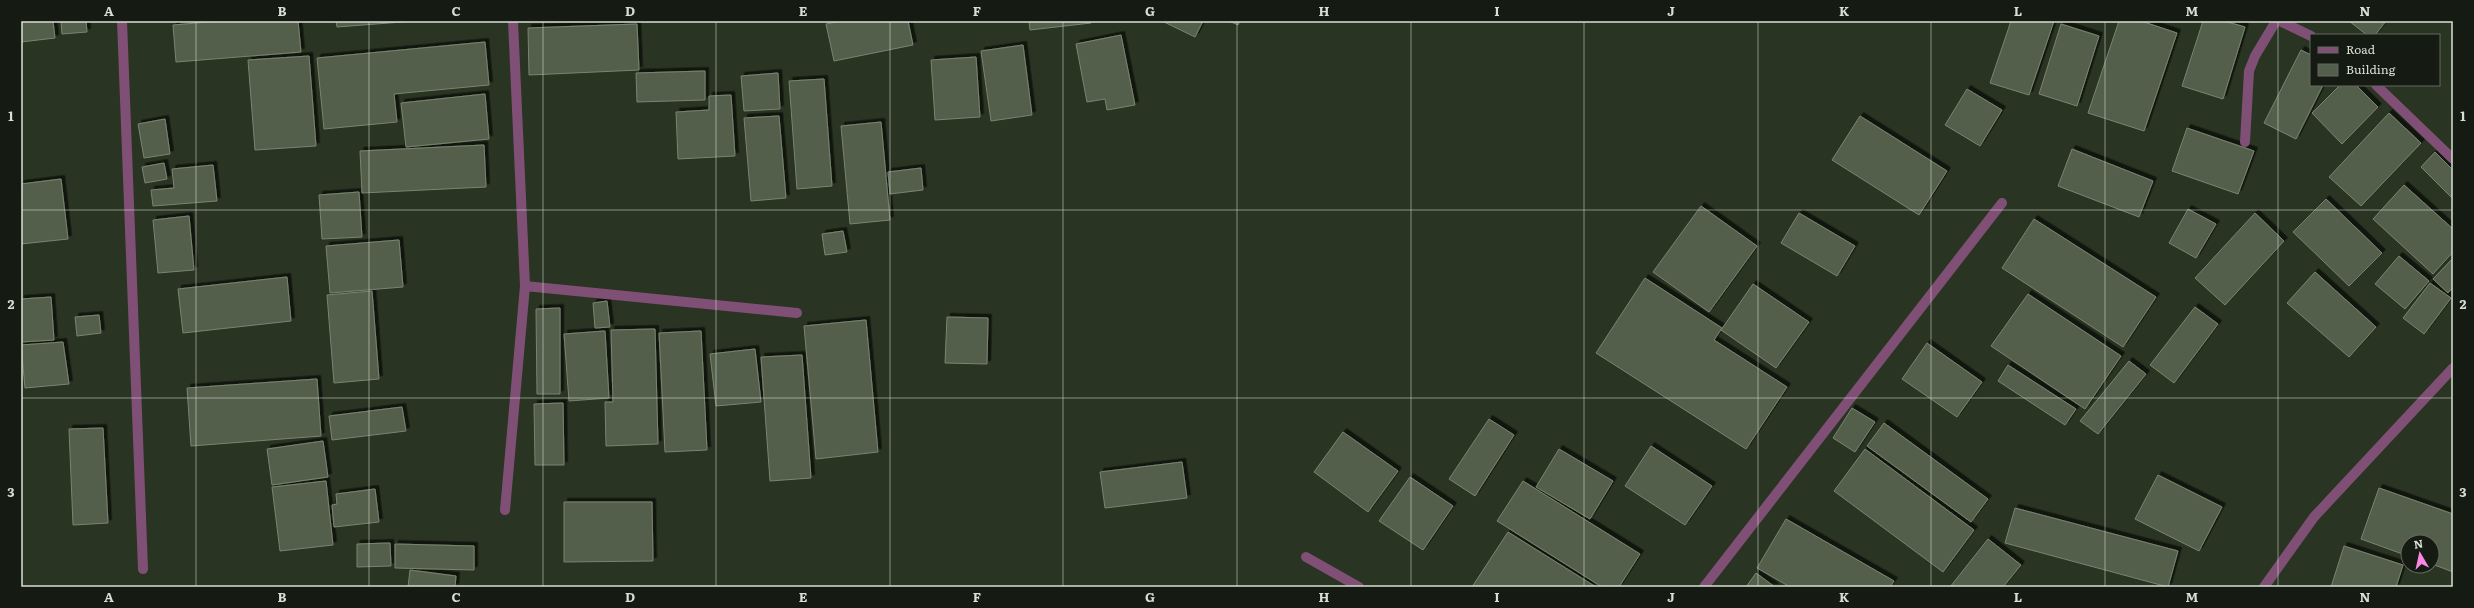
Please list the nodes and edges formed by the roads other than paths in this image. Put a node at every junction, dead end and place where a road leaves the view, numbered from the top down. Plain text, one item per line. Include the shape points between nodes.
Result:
1 (122, 21) edge
2 (513, 21) edge
3 (2276, 21) edge
4 (2280, 21) edge
5 (2310, 36) edge
6 (2377, 86) edge
7 (2245, 142) dead end
8 (2453, 159) edge
9 (2002, 203) dead end
10 (525, 286) junction
11 (798, 313) dead end
12 (2453, 368) edge
13 (505, 510) dead end
14 (1306, 557) dead end
15 (143, 569) dead end
16 (1359, 587) edge
17 (1704, 587) edge
18 (2264, 587) edge

1 - 15 street
2 - 10 street
3 - 7 street via 2249,71
4 - 5 street
6 - 8 street
9 - 17 street
10 - 11 street
10 - 13 street
12 - 18 street via 2314,516
14 - 16 street

